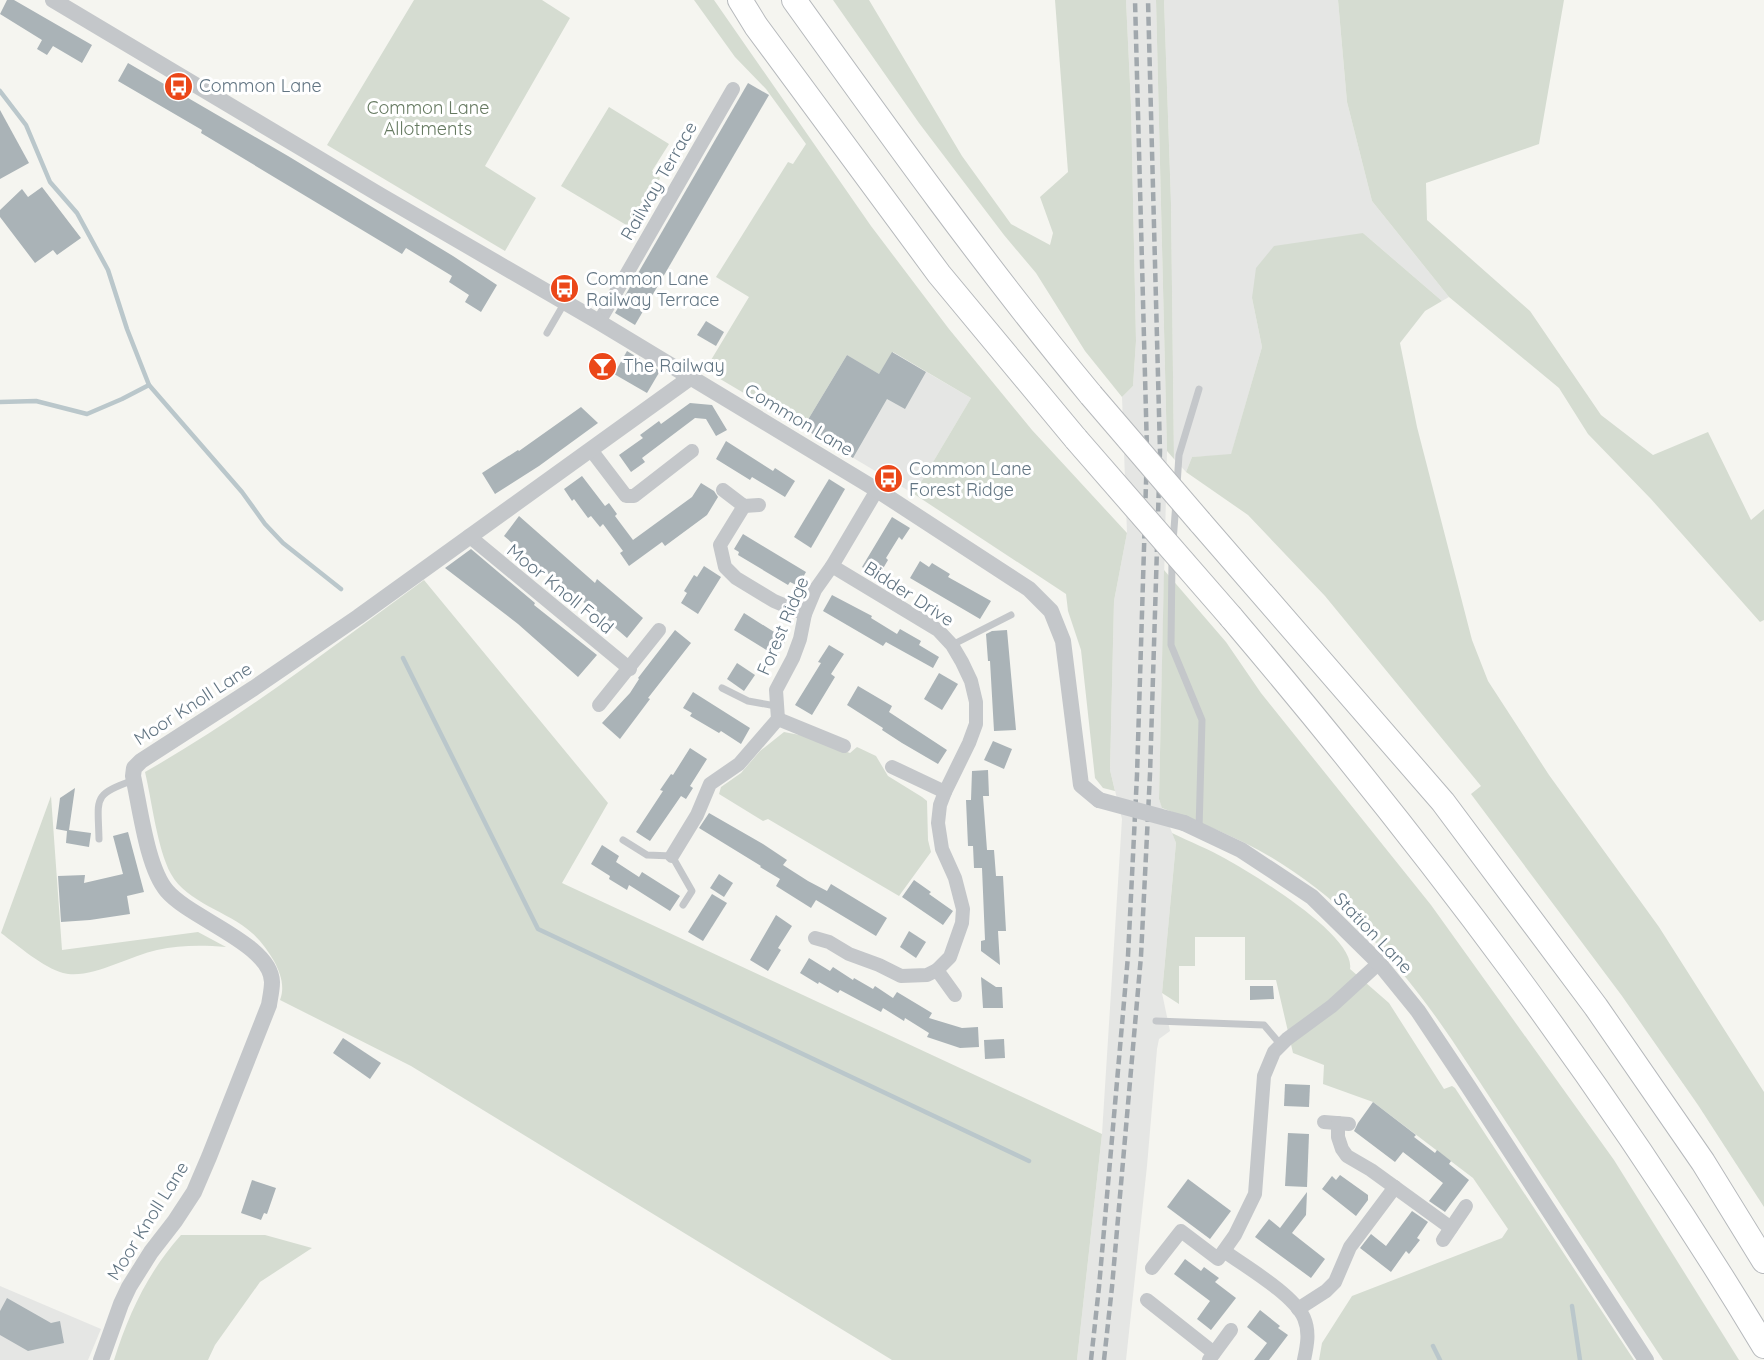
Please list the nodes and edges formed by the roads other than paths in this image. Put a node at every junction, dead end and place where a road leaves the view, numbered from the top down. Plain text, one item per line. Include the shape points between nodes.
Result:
1 (53, 0) edge
2 (740, 0) edge
3 (794, 0) edge
4 (733, 89) dead end
5 (565, 302) junction
6 (599, 322) junction
7 (547, 333) dead end
8 (690, 378) junction
9 (1199, 389) dead end
10 (591, 450) junction
11 (693, 451) dead end
12 (723, 490) dead end
13 (877, 490) junction
14 (759, 505) dead end
15 (744, 506) junction
16 (469, 536) junction
17 (832, 566) junction
18 (1051, 611) joint
19 (805, 614) junction
20 (1011, 615) dead end
21 (659, 630) dead end
22 (952, 645) junction
23 (630, 669) junction
24 (722, 688) dead end
25 (599, 705) dead end
26 (777, 712) junction
27 (844, 746) dead end
28 (892, 767) dead end
29 (134, 780) junction
30 (945, 792) junction
31 (1191, 826) junction
32 (99, 838) dead end
33 (623, 840) dead end
34 (672, 856) junction
35 (683, 905) dead end
36 (814, 938) dead end
37 (1379, 963) junction
38 (937, 970) junction
39 (955, 995) dead end
40 (1156, 1021) dead end
41 (1281, 1045) junction
42 (1337, 1123) dead end
43 (1395, 1187) junction
44 (1466, 1206) dead end
45 (1221, 1255) junction
46 (1764, 1261) edge
47 (1152, 1268) dead end
48 (1147, 1300) dead end
49 (1298, 1309) junction
50 (1231, 1330) dead end
51 (1764, 1346) edge
52 (1211, 1356) edge
53 (101, 1360) edge
54 (1304, 1360) edge
55 (1646, 1360) edge

1 - 5 street, Common Lane
2 - 51 highway, bridge via 939,274 1231,617 1418,846 1555,1028 1650,1163
3 - 46 highway, bridge via 988,267 1091,395 1443,802 1596,1007 1703,1162
4 - 6 street, Railway Terrace
5 - 6 street, Common Lane
5 - 7 lane
6 - 8 street, Common Lane
8 - 10 street, Moor Knoll Lane
8 - 13 street, Common Lane
9 - 31 lane via 1179,455 1170,589 1171,645 1202,720
10 - 11 street via 630,497
10 - 16 street, Moor Knoll Lane
12 - 15 street
13 - 17 street, Forest Ridge
13 - 18 street, Common Lane via 1029,589
14 - 15 street
15 - 19 street via 720,545 725,567 751,589
16 - 23 street, Moor Knoll Fold
16 - 29 street, Moor Knoll Lane via 264,682 141,760 134,768
17 - 19 street, Forest Ridge via 814,590
17 - 22 street, Bidder Drive via 938,630
18 - 31 street, Station Lane, bridge via 1063,641 1081,785 1099,800
19 - 26 street, Forest Ridge via 793,658 776,690
20 - 22 lane
21 - 23 street
22 - 30 street, Bidder Drive via 971,681 976,724
23 - 25 street
24 - 26 lane
26 - 27 street
26 - 34 street, Forest Ridge via 739,764 710,784
28 - 30 street
29 - 32 lane via 103,793 98,801
29 - 53 street, Moor Knoll Lane via 155,871 166,890 255,951 267,966 272,981 269,1005 198,1183 129,1287
30 - 38 street, Bidder Drive via 940,805 939,837 963,909 950,957
31 - 37 street, Station Lane via 1241,850 1312,897
33 - 34 lane via 647,855
34 - 35 lane via 692,891
36 - 38 street via 900,976 927,975
37 - 41 street
37 - 55 street, Station Lane via 1418,1011
38 - 39 street
40 - 41 lane via 1264,1025
41 - 45 street via 1264,1076 1255,1194
42 - 43 street via 1338,1137 1347,1155
43 - 44 street via 1447,1234
43 - 49 street via 1350,1247 1335,1282
45 - 47 street via 1181,1231
45 - 49 street via 1268,1282
48 - 52 street
49 - 54 street via 1307,1330
50 - 52 street

